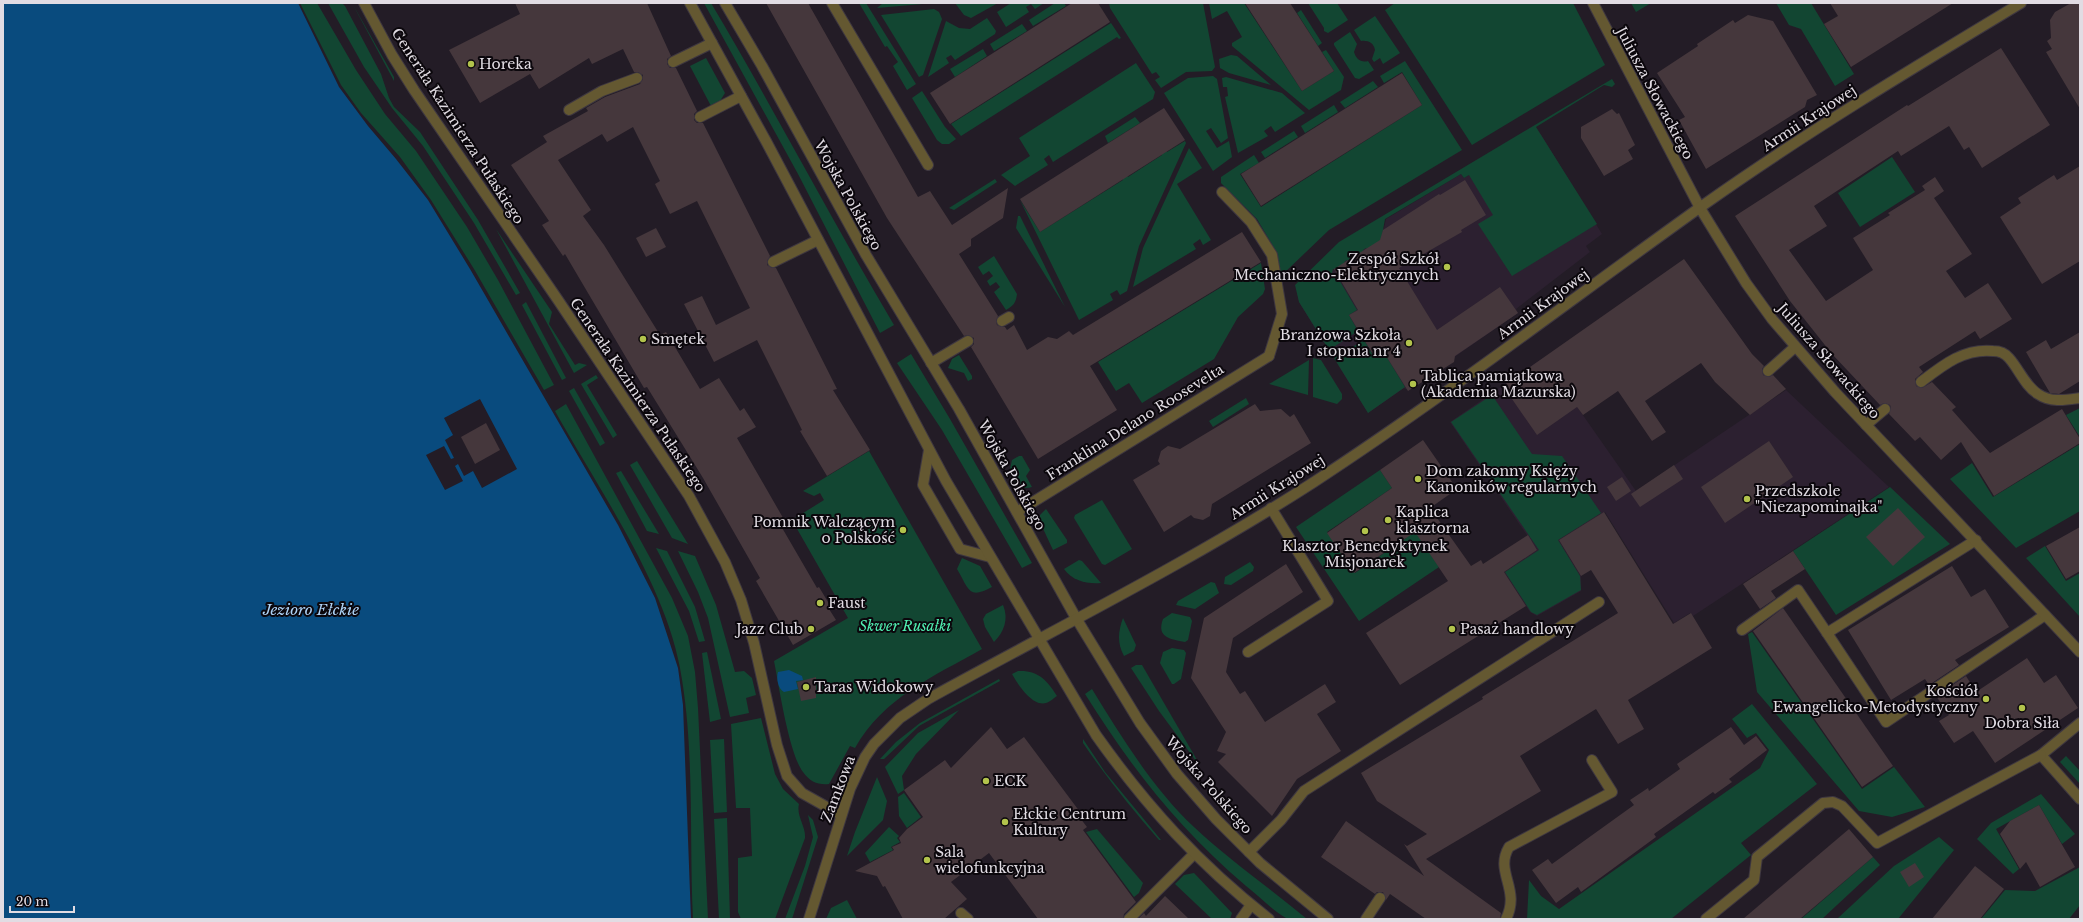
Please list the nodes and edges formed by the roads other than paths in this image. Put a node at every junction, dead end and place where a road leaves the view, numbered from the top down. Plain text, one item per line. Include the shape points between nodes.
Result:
1 (364, 3) edge
2 (690, 3) edge
3 (724, 3) edge
4 (832, 3) edge
5 (1593, 3) edge
6 (2021, 3) edge
7 (712, 43) junction
8 (673, 62) dead end
9 (637, 78) dead end
10 (741, 96) junction
11 (569, 110) dead end
12 (700, 117) dead end
13 (928, 165) dead end
14 (1222, 192) dead end
15 (1700, 208) junction
16 (818, 240) junction
17 (773, 262) dead end
18 (968, 341) dead end
19 (1795, 347) junction
20 (931, 363) junction
21 (1768, 371) dead end
22 (1921, 382) dead end
23 (2080, 398) edge
24 (1885, 410) dead end
25 (1866, 425) junction
26 (929, 450) junction
27 (1272, 508) junction
28 (1017, 512) junction
29 (1976, 540) junction
30 (990, 557) junction
31 (1599, 602) dead end
32 (2045, 615) junction
33 (1076, 618) junction
34 (1742, 630) dead end
35 (1827, 633) junction
36 (1038, 638) junction
37 (1248, 652) dead end
38 (2080, 652) edge
39 (2080, 723) edge
40 (2041, 756) junction
41 (1592, 760) dead end
42 (2080, 799) edge
43 (842, 815) junction
44 (1249, 852) junction
45 (1194, 854) junction
46 (1380, 898) dead end
47 (1251, 905) junction
48 (809, 919) edge
49 (1129, 919) edge
50 (1241, 919) edge
51 (1269, 919) edge
52 (1328, 919) edge
53 (1366, 919) edge
54 (1506, 919) edge
55 (1706, 919) edge

1 - 43 street, Generała Kazimierza Pułaskiego via 414,90 558,300 704,522 725,562 748,620 777,745 787,776 802,793
2 - 7 street
3 - 20 street, Wojska Polskiego via 762,66 866,255
4 - 13 street
5 - 15 street, Juliusza Słowackiego
6 - 15 street, Armii Krajowej via 1903,75
7 - 8 street
7 - 10 street
9 - 11 street via 602,91
10 - 12 street
10 - 16 street
14 - 28 street, Franklina Delano Roosevelta via 1251,222 1272,255 1282,314 1269,356
15 - 19 street, Juliusza Słowackiego via 1746,283
15 - 27 street, Armii Krajowej via 1506,348
16 - 17 street
16 - 26 street
18 - 20 street
19 - 21 street
19 - 25 street, Juliusza Słowackiego
20 - 28 street, Wojska Polskiego
22 - 23 street via 1966,353 1998,351 2008,356 2037,394 2061,401
24 - 25 street
25 - 29 street, Juliusza Słowackiego
26 - 30 street
26 - 30 street via 923,485 960,549
27 - 33 street, Armii Krajowej
27 - 37 street via 1328,601
28 - 33 street, Wojska Polskiego
29 - 32 street, Juliusza Słowackiego
29 - 35 street
30 - 36 street
31 - 44 street via 1304,792
32 - 35 street via 1886,722
32 - 38 street, Juliusza Słowackiego
33 - 36 street, Armii Krajowej
33 - 44 street, Wojska Polskiego via 1140,723 1177,774
34 - 35 street via 1798,590
36 - 43 street, Zamkowa via 928,699 900,718 865,757 852,783
36 - 45 street via 1096,735 1119,768 1147,804
39 - 40 street
40 - 42 street
40 - 55 street via 1877,843 1842,806 1833,802 1823,803 1757,857 1754,880
41 - 54 street via 1612,792 1509,847 1503,857 1512,899
43 - 48 street, Zamkowa
44 - 52 street, Wojska Polskiego
45 - 47 street
45 - 49 street
46 - 53 street
47 - 50 street
47 - 51 street

